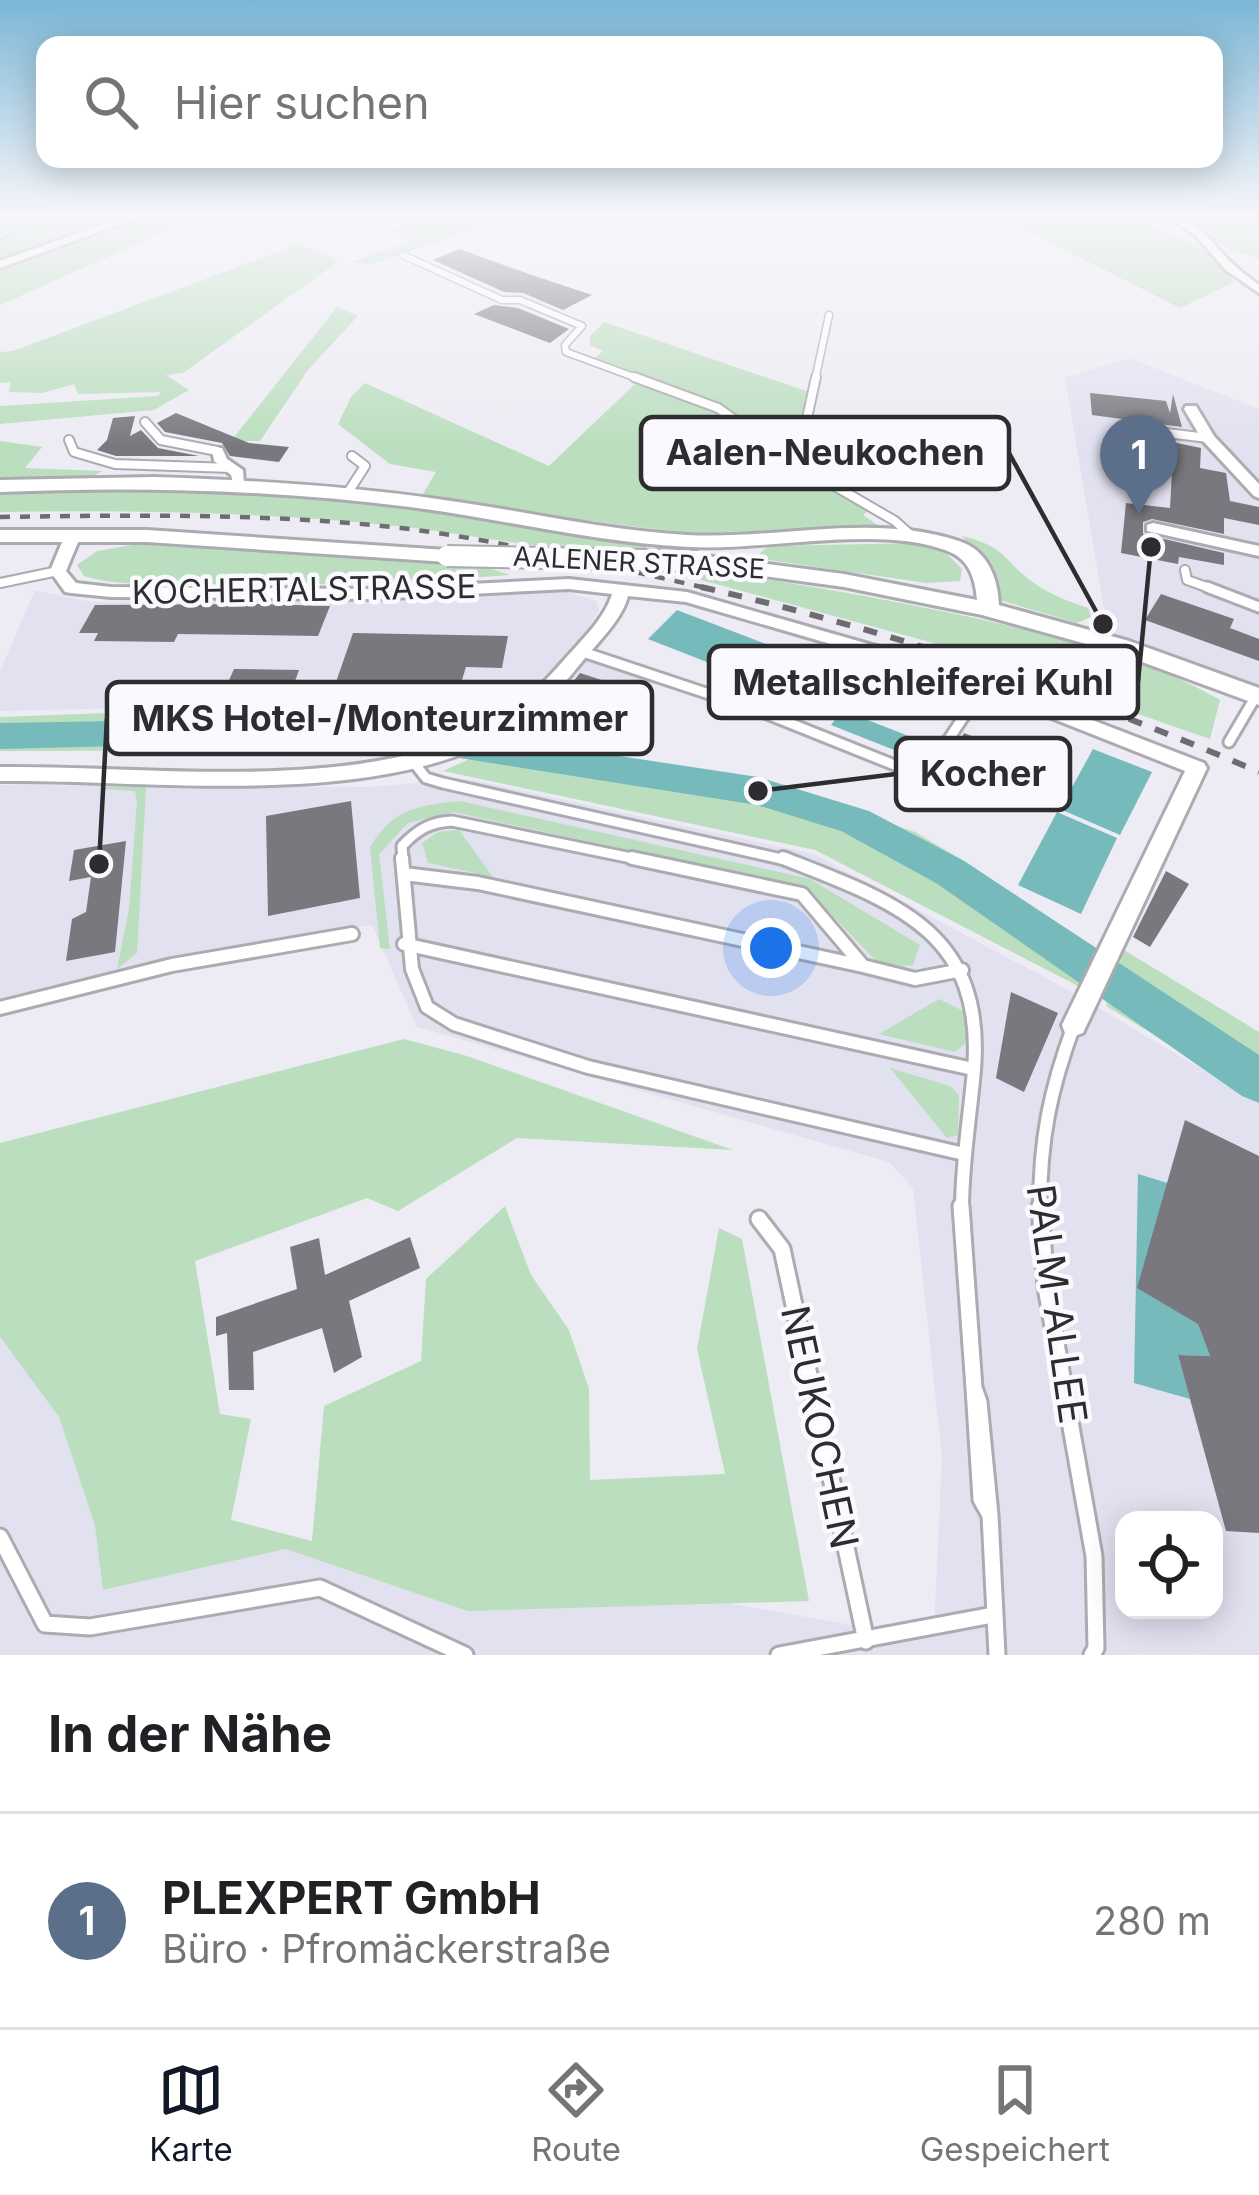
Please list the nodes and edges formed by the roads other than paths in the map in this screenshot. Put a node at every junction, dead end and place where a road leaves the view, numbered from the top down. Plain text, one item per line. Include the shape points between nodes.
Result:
1 (485, 292) edge
2 (829, 315) dead end
3 (1191, 409) dead end
4 (145, 422) dead end
5 (1150, 430) dead end
6 (1208, 438) junction
7 (69, 440) dead end
8 (217, 451) joint
9 (352, 455) dead end
10 (797, 464) junction
11 (1238, 470) junction
12 (1259, 470) edge
13 (235, 476) junction
14 (0, 486) edge
15 (1259, 493) edge
16 (347, 494) junction
17 (1153, 528) dead end
18 (73, 535) junction
19 (0, 536) edge
20 (914, 538) junction
21 (1259, 550) edge
22 (1185, 570) dead end
23 (58, 571) junction
24 (0, 583) edge
25 (622, 589) junction
26 (988, 605) junction
27 (1259, 607) edge
28 (580, 651) junction
29 (858, 670) dead end
30 (1258, 696) edge
31 (1229, 742) dead end
32 (416, 764) junction
33 (1198, 768) joint
34 (0, 774) edge
35 (404, 874) junction
36 (352, 934) dead end
37 (404, 944) junction
38 (863, 966) junction
39 (962, 970) junction
40 (0, 1008) edge
41 (1081, 1013) joint
42 (973, 1069) junction
43 (964, 1154) junction
44 (759, 1220) dead end
45 (0, 1537) edge
46 (994, 1615) junction
47 (866, 1641) junction
48 (465, 1655) edge
49 (779, 1655) edge
50 (997, 1655) edge
51 (1092, 1655) edge

1 - 10 lane via 572,320 582,326 566,352 718,408
2 - 10 lane
3 - 6 street
4 - 8 lane via 161,440
5 - 6 lane
6 - 11 street
7 - 13 lane via 74,452 115,464
8 - 13 street
9 - 16 lane via 364,466
10 - 20 lane
11 - 12 street
11 - 15 street
13 - 14 street
13 - 16 street
16 - 20 street via 646,538
17 - 21 street
18 - 19 street, AALENER STRASSE
18 - 23 street
18 - 26 street, AALENER STRASSE, bridge via 698,561 836,575
20 - 26 street via 958,547 980,564
22 - 27 lane via 1186,580
23 - 24 lane
23 - 25 street, KOCHERTALSTRASSE via 71,588 111,592
25 - 28 street
25 - 33 street, KOCHERTALSTRASSE via 687,597 890,652
26 - 30 street, AALENER STRASSE
28 - 29 lane via 927,772 968,710
28 - 32 street via 535,703 496,730
30 - 31 lane
32 - 34 street via 337,773
32 - 39 lane via 443,783 809,868 934,935
33 - 41 street, PALM-ALLEE
35 - 37 lane
35 - 38 lane
35 - 38 lane via 402,846 418,829 462,822 802,894
36 - 40 lane via 172,965
37 - 42 lane
37 - 43 lane via 428,1011 446,1024 548,1057
38 - 39 lane via 915,979
39 - 42 lane via 973,1006
41 - 51 lane, PALM-ALLEE via 1046,1092 1036,1183 1094,1558
42 - 43 lane
43 - 46 lane
44 - 47 lane, NEUKOCHEN via 782,1249
45 - 48 lane via 45,1624 90,1627 320,1588
46 - 47 lane
46 - 50 lane
47 - 49 lane

